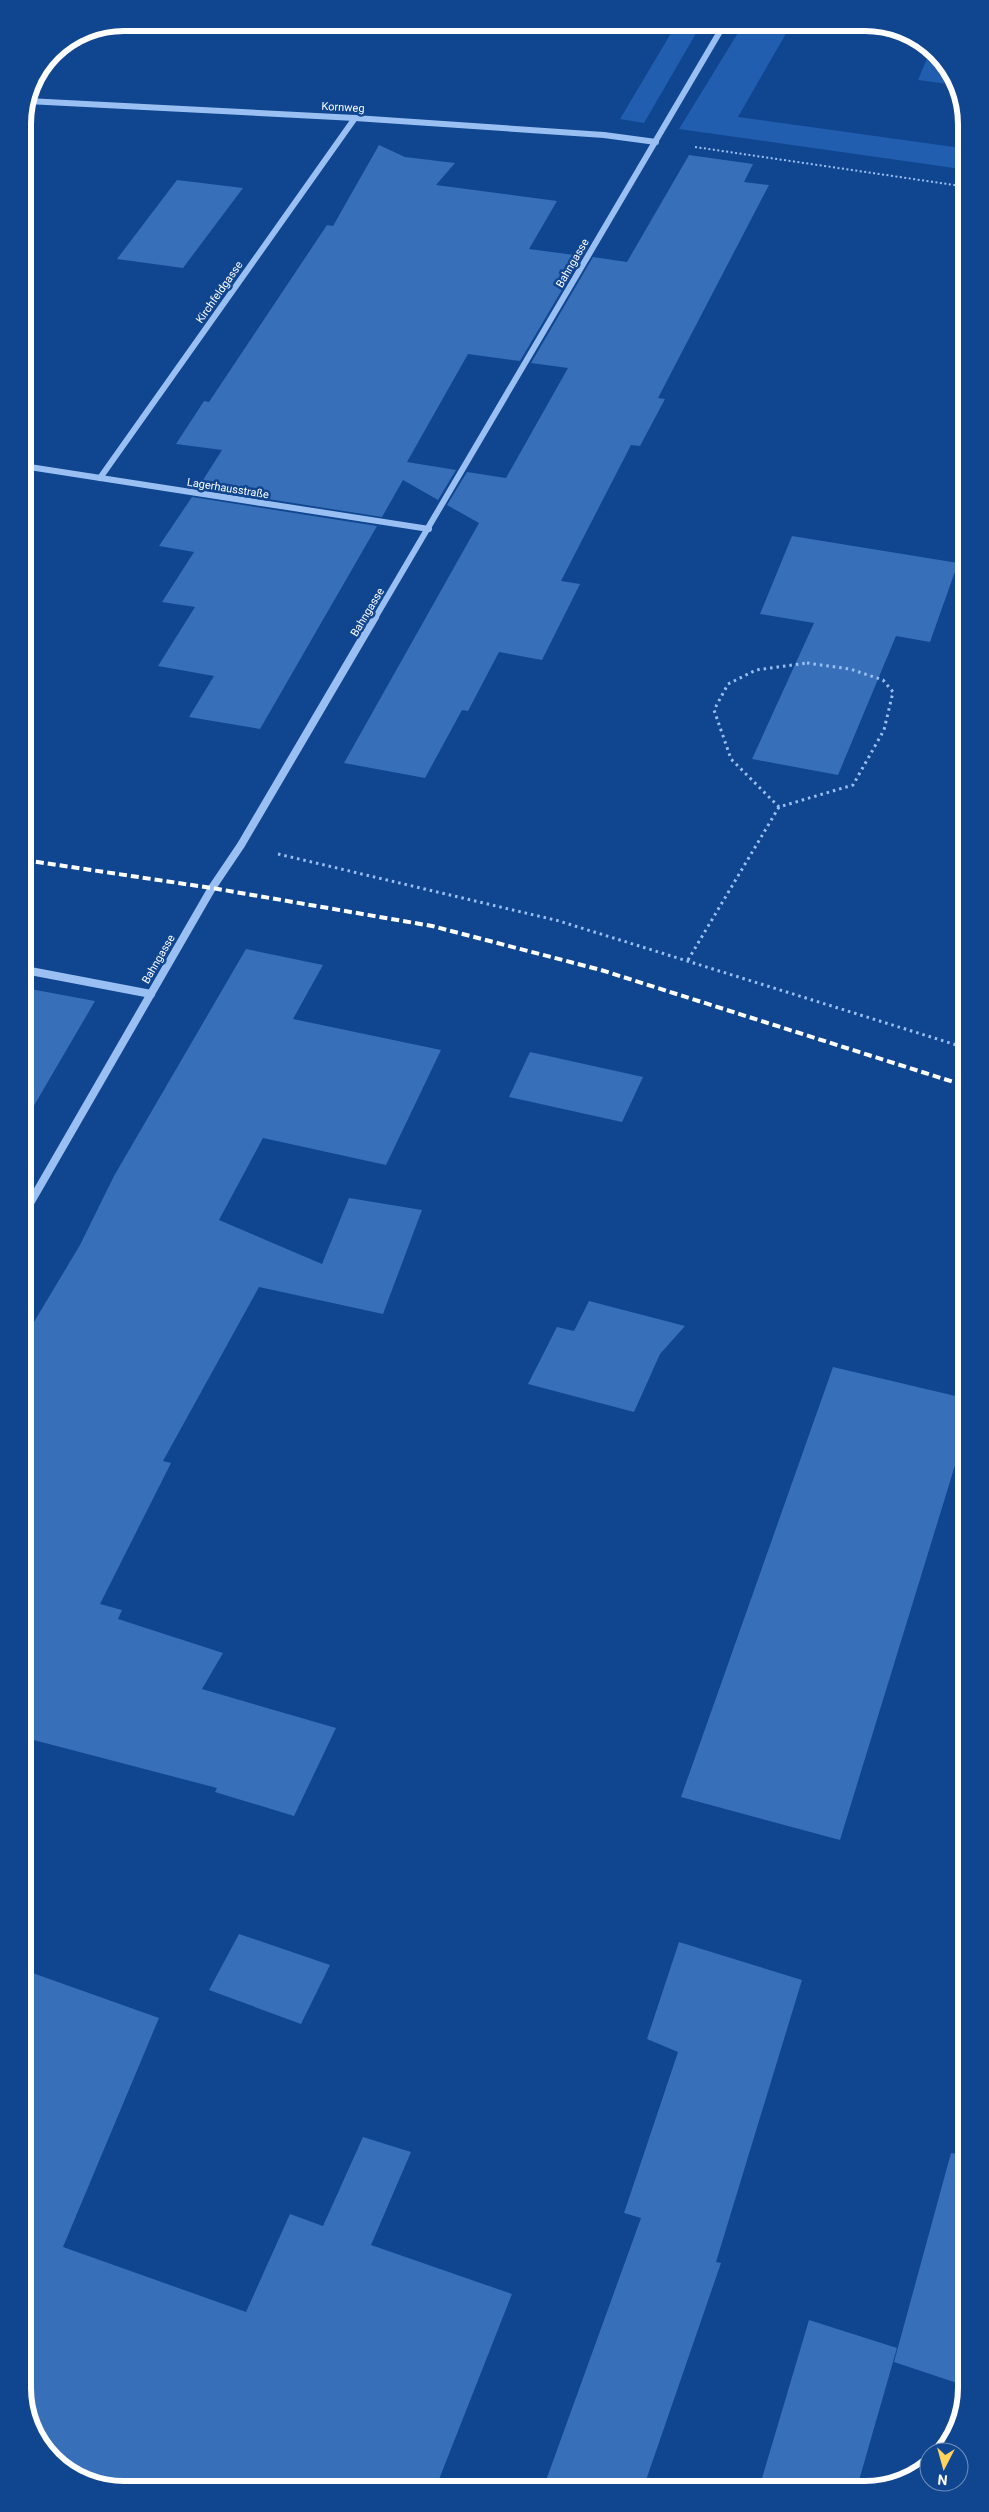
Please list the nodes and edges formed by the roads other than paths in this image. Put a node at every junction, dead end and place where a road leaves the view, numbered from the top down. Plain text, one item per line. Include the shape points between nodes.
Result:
1 (720, 31) edge
2 (34, 101) edge
3 (355, 118) junction
4 (656, 142) junction
5 (31, 467) edge
6 (100, 478) junction
7 (429, 529) junction
8 (31, 971) edge
9 (151, 994) junction
10 (31, 1202) edge

1 - 4 street, Bahngasse
2 - 3 street, Kornweg
3 - 4 street, Kornweg via 604,135
3 - 6 street, Kirchfeldgasse
4 - 7 street, Bahngasse
5 - 6 street, Lagerhausstraße
6 - 7 street, Lagerhausstraße
7 - 9 street, Bahngasse
8 - 9 street
9 - 10 street, Bahngasse

